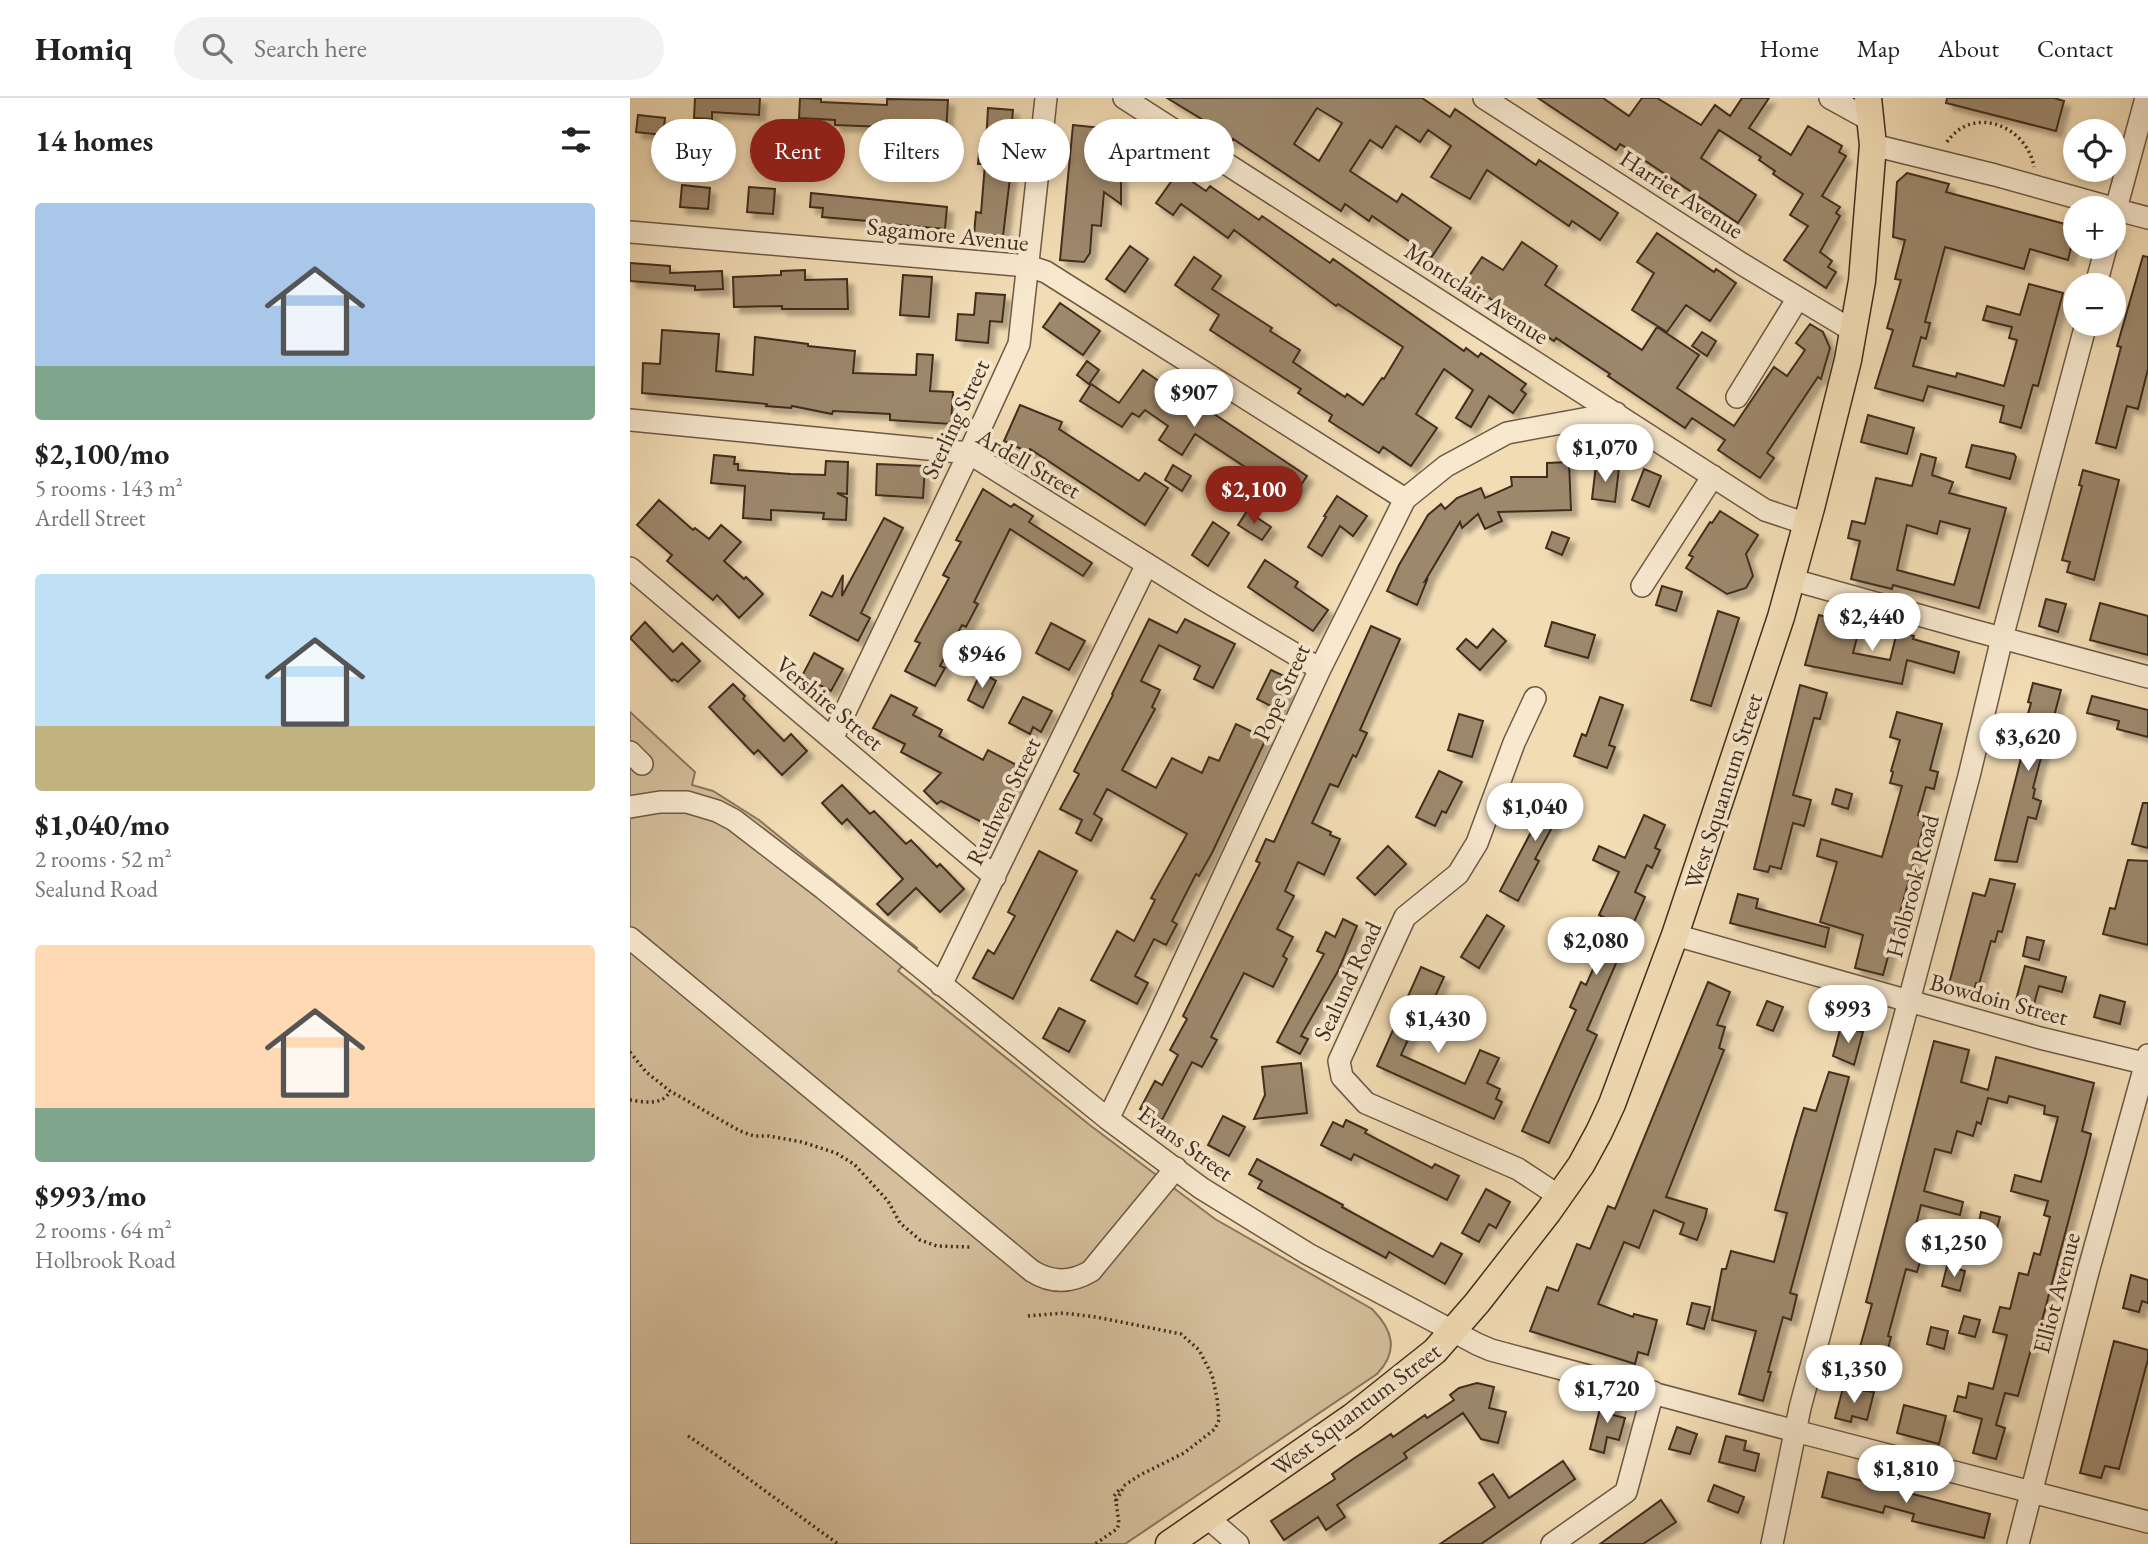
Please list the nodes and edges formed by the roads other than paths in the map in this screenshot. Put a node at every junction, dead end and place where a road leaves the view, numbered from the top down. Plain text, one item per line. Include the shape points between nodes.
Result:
1 (1046, 98) edge
2 (1124, 98) edge
3 (1485, 98) edge
4 (1830, 98) edge
5 (2146, 98) edge
6 (1870, 121) edge
7 (2064, 196) edge
8 (2118, 196) edge
9 (2126, 213) edge
10 (2148, 218) edge
11 (630, 232) edge
12 (1028, 266) junction
13 (1798, 298) junction
14 (1853, 331) junction
15 (2083, 336) edge
16 (1737, 397) dead end
17 (1616, 413) junction
18 (630, 420) edge
19 (970, 453) junction
20 (1713, 476) junction
21 (1405, 499) junction
22 (1807, 524) junction
23 (1147, 564) junction
24 (630, 568) edge
25 (1790, 579) junction
26 (1642, 586) dead end
27 (2002, 638) junction
28 (1320, 669) junction
29 (2148, 677) edge
30 (1535, 698) dead end
31 (832, 739) junction
32 (630, 807) edge
33 (995, 877) junction
34 (1675, 935) junction
35 (630, 938) edge
36 (941, 985) junction
37 (1907, 1001) junction
38 (2147, 1061) edge
39 (1108, 1119) junction
40 (1176, 1168) junction
41 (1559, 1196) junction
42 (1454, 1331) junction
43 (1653, 1392) junction
44 (1795, 1431) junction
45 (2033, 1491) junction
46 (1208, 1518) junction
47 (2148, 1522) edge
48 (1169, 1544) edge
49 (1238, 1544) edge
50 (1552, 1544) edge
51 (1772, 1544) edge
52 (2018, 1544) edge

1 - 12 street, Sterling Street
2 - 17 street, Montclair Avenue
3 - 13 street, Harriet Avenue
4 - 6 street
5 - 8 street
6 - 7 street via 1994,175
6 - 14 main road, West Squantum Street via 1861,281
9 - 10 street
11 - 12 street, Sagamore Avenue
12 - 19 street, Sterling Street via 1019,344
12 - 21 street, Sagamore Avenue via 1058,279
13 - 14 street, Harriet Avenue
13 - 16 street
14 - 22 main road, West Squantum Street
15 - 27 street, Holbrook Road
17 - 20 street, Montclair Avenue
17 - 21 street, Pope Street via 1507,433 1446,466
18 - 19 street, Ardell Street
19 - 23 street, Ardell Street
19 - 31 street, Sterling Street
20 - 22 street, Montclair Avenue via 1765,510
20 - 26 street
21 - 28 street, Pope Street
22 - 25 main road, West Squantum Street
23 - 28 street, Ardell Street
23 - 33 street, Ruthven Street
24 - 31 street, Vershire Street
25 - 27 street
25 - 34 main road, West Squantum Street
27 - 29 street
27 - 37 street, Holbrook Road
28 - 39 street, Pope Street
30 - 41 street, Sealund Road via 1477,844 1458,874 1405,918 1339,1061 1342,1077 1366,1103 1518,1169
31 - 33 street, Vershire Street
32 - 36 street, Evans Street via 687,802 725,816 824,889
33 - 36 street, Ruthven Street
34 - 37 street, Bowdoin Street
34 - 41 main road, West Squantum Street via 1605,1119
35 - 40 street via 1045,1278 1078,1278 1097,1265
36 - 39 street, Evans Street
37 - 38 street, Bowdoin Street via 2040,1038
37 - 44 street, Holbrook Road
38 - 45 street, Elliot Avenue
39 - 40 street, Evans Street
40 - 42 street, Evans Street via 1283,1240
41 - 42 main road, West Squantum Street
42 - 43 street, Evans Street via 1491,1350
42 - 46 main road, West Squantum Street via 1368,1406
43 - 44 street, Evans Street
43 - 50 street via 1626,1492
44 - 45 street, Evans Street
44 - 51 street, Holbrook Road
45 - 47 street, Evans Street
45 - 52 street, Elliot Avenue
46 - 48 main road, West Squantum Street
46 - 49 street

